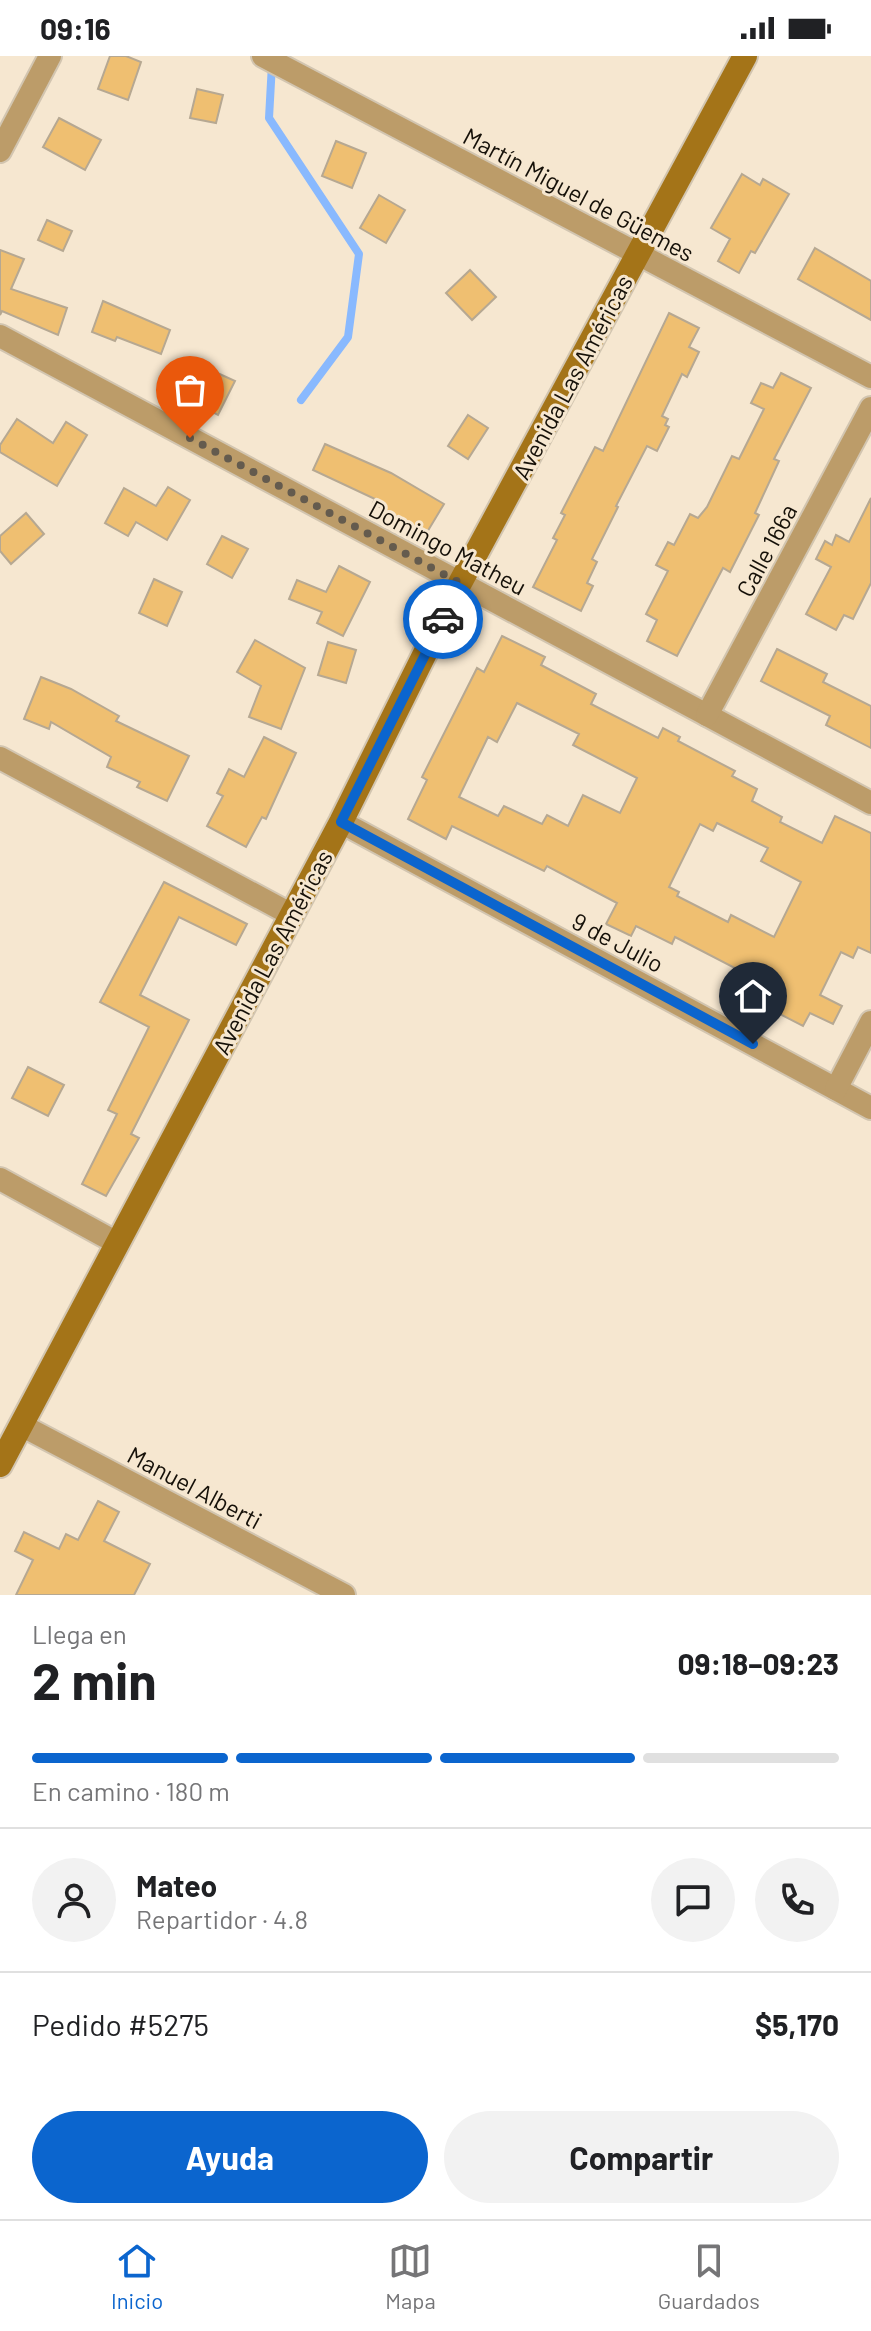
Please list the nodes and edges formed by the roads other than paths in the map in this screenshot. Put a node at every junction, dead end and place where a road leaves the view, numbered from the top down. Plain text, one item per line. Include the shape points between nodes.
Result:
1 (50, 56) edge
2 (263, 56) edge
3 (745, 56) edge
4 (0, 151) edge
5 (638, 254) junction
6 (0, 336) edge
7 (871, 377) edge
8 (871, 408) edge
9 (460, 583) junction
10 (707, 715) junction
11 (0, 758) edge
12 (871, 803) edge
13 (341, 822) junction
14 (292, 915) junction
15 (871, 1022) edge
16 (836, 1089) junction
17 (871, 1108) edge
18 (0, 1179) edge
19 (117, 1243) junction
20 (21, 1425) junction
21 (0, 1465) edge
22 (344, 1595) edge

1 - 4 street
2 - 5 street, Martín Miguel de Güemes
3 - 5 main road, Avenida Las Américas
5 - 7 street, Martín Miguel de Güemes
5 - 9 main road, Avenida Las Américas
6 - 9 street, Domingo Matheu
8 - 10 street, Calle 166a
9 - 10 street, Domingo Matheu
9 - 13 main road, Avenida Las Américas
10 - 12 street, Domingo Matheu
11 - 14 street
13 - 14 main road, Avenida Las Américas
13 - 16 street, 9 de Julio
14 - 19 main road, Avenida Las Américas
15 - 16 street
16 - 17 street, 9 de Julio
18 - 19 street
19 - 20 main road, Avenida Las Américas
20 - 21 main road, Avenida Las Américas
20 - 22 street, Manuel Alberti

